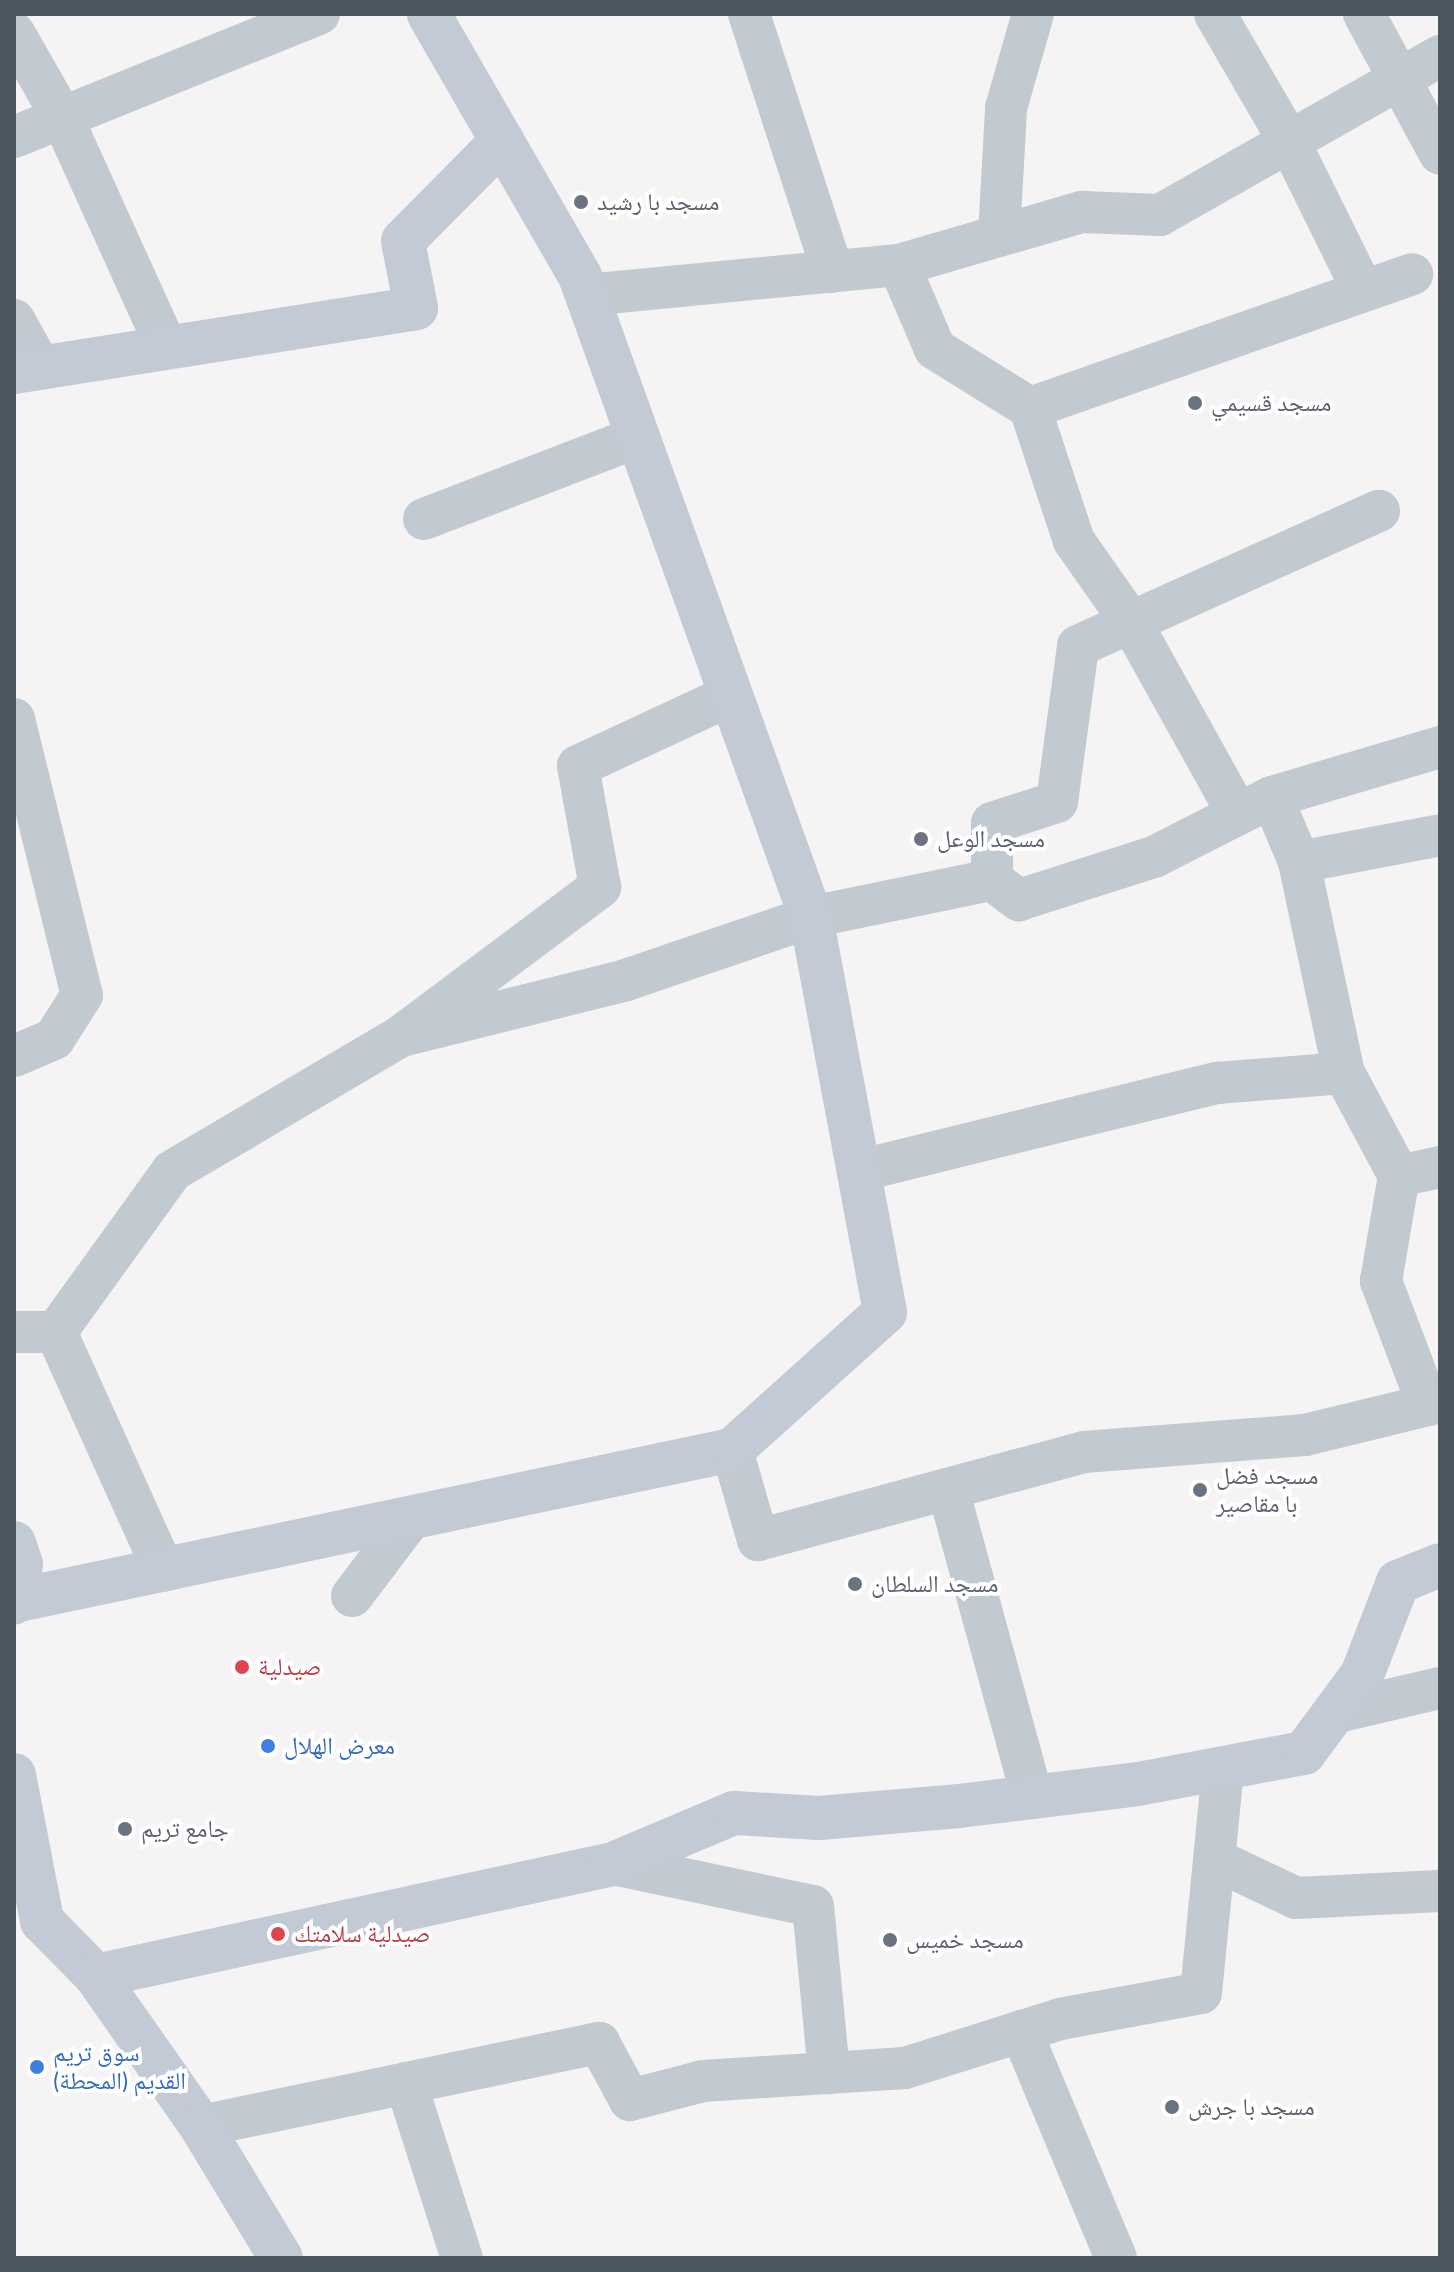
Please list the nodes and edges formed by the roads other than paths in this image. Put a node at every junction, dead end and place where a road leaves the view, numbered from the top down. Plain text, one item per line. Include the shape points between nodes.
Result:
1 (319, 14) edge
2 (429, 14) edge
3 (749, 14) edge
4 (1033, 14) edge
5 (1215, 14) edge
6 (1364, 14) edge
7 (14, 33) edge
8 (1440, 56) edge
9 (1397, 81) junction
10 (62, 117) junction
11 (14, 137) edge
12 (502, 141) junction
13 (1289, 141) junction
14 (1440, 154) edge
15 (999, 235) junction
16 (899, 265) junction
17 (833, 272) junction
18 (1412, 274) dead end
19 (1363, 291) junction
20 (587, 295) junction
21 (14, 320) edge
22 (166, 346) junction
23 (27, 369) edge
24 (1030, 408) junction
25 (638, 437) junction
26 (1379, 511) dead end
27 (424, 519) dead end
28 (1131, 622) junction
29 (731, 695) junction
30 (18, 744) edge
31 (1440, 747) edge
32 (1255, 805) junction
33 (1440, 835) edge
34 (1299, 862) junction
35 (992, 880) junction
36 (811, 917) junction
37 (401, 1036) junction
38 (14, 1056) edge
39 (1344, 1073) junction
40 (1440, 1167) edge
41 (858, 1171) junction
42 (1399, 1176) junction
43 (14, 1332) edge
44 (56, 1332) junction
45 (1434, 1403) edge
46 (732, 1450) junction
47 (948, 1489) junction
48 (409, 1521) junction
49 (14, 1543) edge
50 (1440, 1565) edge
51 (164, 1571) junction
52 (352, 1596) dead end
53 (14, 1601) edge
54 (1440, 1688) edge
55 (1333, 1713) junction
56 (1223, 1768) junction
57 (14, 1775) edge
58 (1032, 1797) junction
59 (1214, 1859) junction
60 (613, 1864) junction
61 (1440, 1891) edge
62 (28, 1919) edge
63 (96, 1976) junction
64 (1021, 2031) junction
65 (829, 2073) junction
66 (406, 2083) junction
67 (201, 2126) junction
68 (281, 2258) edge
69 (462, 2258) edge
70 (1116, 2258) edge

1 - 10 street
2 - 12 street
3 - 17 street
4 - 15 street via 1006,108
5 - 13 street
6 - 9 street
7 - 10 street
8 - 9 street
9 - 13 street
9 - 14 street
10 - 11 street
10 - 22 street
12 - 20 street
12 - 22 street via 403,241 416,308
13 - 15 street via 1160,215 1082,212
13 - 19 street
15 - 16 street
16 - 17 street
16 - 24 street via 935,349
17 - 20 street
18 - 19 street
19 - 24 street
20 - 25 street
21 - 23 street
22 - 23 street
24 - 28 street via 1074,541
25 - 27 street
25 - 29 street
26 - 28 street
28 - 32 street
28 - 35 street via 1078,646 1057,802 992,823
29 - 36 street
29 - 37 street via 578,766 600,887
30 - 38 street via 82,995 54,1039
31 - 32 street
32 - 34 street
32 - 35 street via 1154,857 1019,900
33 - 34 street
34 - 39 street
35 - 36 street
36 - 37 street via 623,981
36 - 41 street
37 - 44 street via 172,1171
39 - 41 street via 1217,1083
39 - 42 street
40 - 42 street
41 - 46 street via 885,1312
42 - 45 street via 1381,1281
43 - 44 street
44 - 51 street
45 - 47 street via 1305,1435 1084,1452
46 - 47 street via 758,1540
46 - 48 street
47 - 58 street
48 - 51 street
48 - 52 street
49 - 53 street via 21,1564
50 - 55 street via 1398,1582 1362,1675
51 - 53 street
54 - 55 street
55 - 56 street via 1304,1753
56 - 58 street
56 - 59 street
57 - 62 street
58 - 60 street via 819,1818 734,1813
59 - 61 street via 1296,1898
59 - 64 street via 1201,1993
60 - 63 street
60 - 65 street via 813,1906
62 - 63 street
63 - 67 street
64 - 65 street via 905,2068
64 - 70 street
65 - 66 street via 703,2081 630,2100 599,2043
66 - 67 street
66 - 69 street
67 - 68 street

